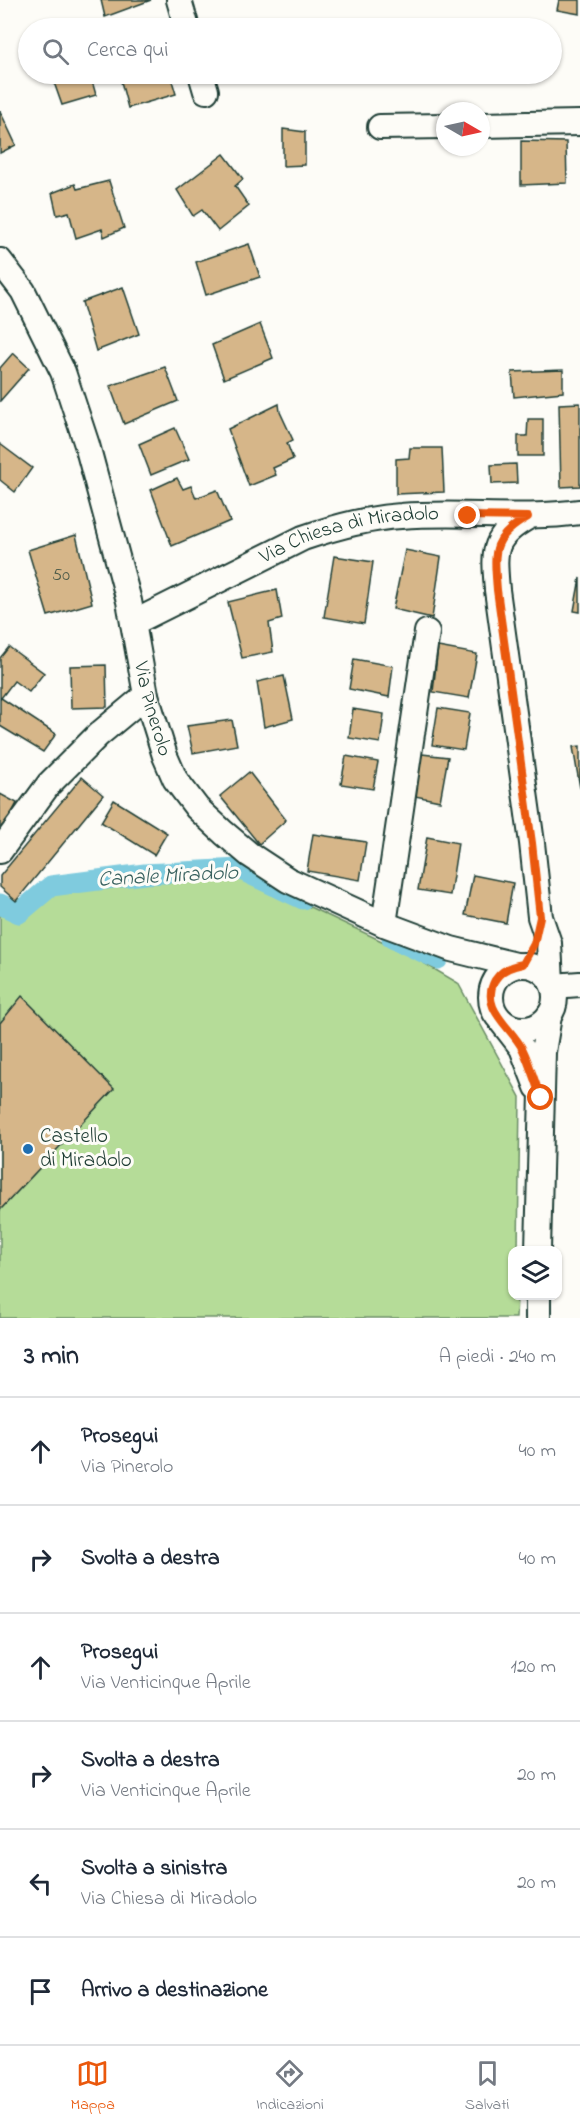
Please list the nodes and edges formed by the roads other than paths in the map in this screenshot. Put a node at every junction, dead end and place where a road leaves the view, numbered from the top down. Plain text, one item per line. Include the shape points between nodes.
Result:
1 (179, 0) edge
2 (184, 18) edge
3 (580, 123) edge
4 (490, 125) edge
5 (436, 126) edge
6 (380, 127) dead end
7 (0, 261) edge
8 (0, 283) edge
9 (38, 323) junction
10 (580, 512) edge
11 (528, 517) junction
12 (133, 623) junction
13 (427, 632) dead end
14 (146, 695) junction
15 (0, 851) edge
16 (540, 917) junction
17 (384, 924) junction
18 (451, 949) junction
19 (519, 965) junction
20 (552, 984) junction
21 (580, 984) edge
22 (491, 992) junction
23 (549, 1016) junction
24 (501, 1021) junction
25 (541, 1098) junction
26 (538, 1246) edge
27 (538, 1300) edge
28 (538, 1318) edge

1 - 2 street
3 - 4 street
5 - 6 street
7 - 9 street, Via Pinerolo via 23,291
8 - 9 street, Via Pinerolo
9 - 12 street, Via Pinerolo via 63,372 87,445
10 - 11 street, Via Chiesa di Miradolo
11 - 12 street, Via Chiesa di Miradolo via 402,516 327,530 303,538
11 - 16 street via 505,533 494,557
12 - 14 street, Via Pinerolo
13 - 17 street
14 - 15 street via 49,784
14 - 17 street, Via Pinerolo via 168,764 197,808 250,855 288,880
16 - 19 street via 534,944
16 - 20 street via 549,943
17 - 18 street, Via Pinerolo
18 - 19 street, Via Pinerolo
18 - 22 street, Via Pinerolo
19 - 20 street via 539,969
19 - 22 street via 499,975
20 - 21 street
20 - 23 street via 555,1000
22 - 24 street via 491,1002
23 - 24 street via 531,1028 521,1029
23 - 25 street
24 - 25 street via 522,1048
25 - 26 street
27 - 28 street

